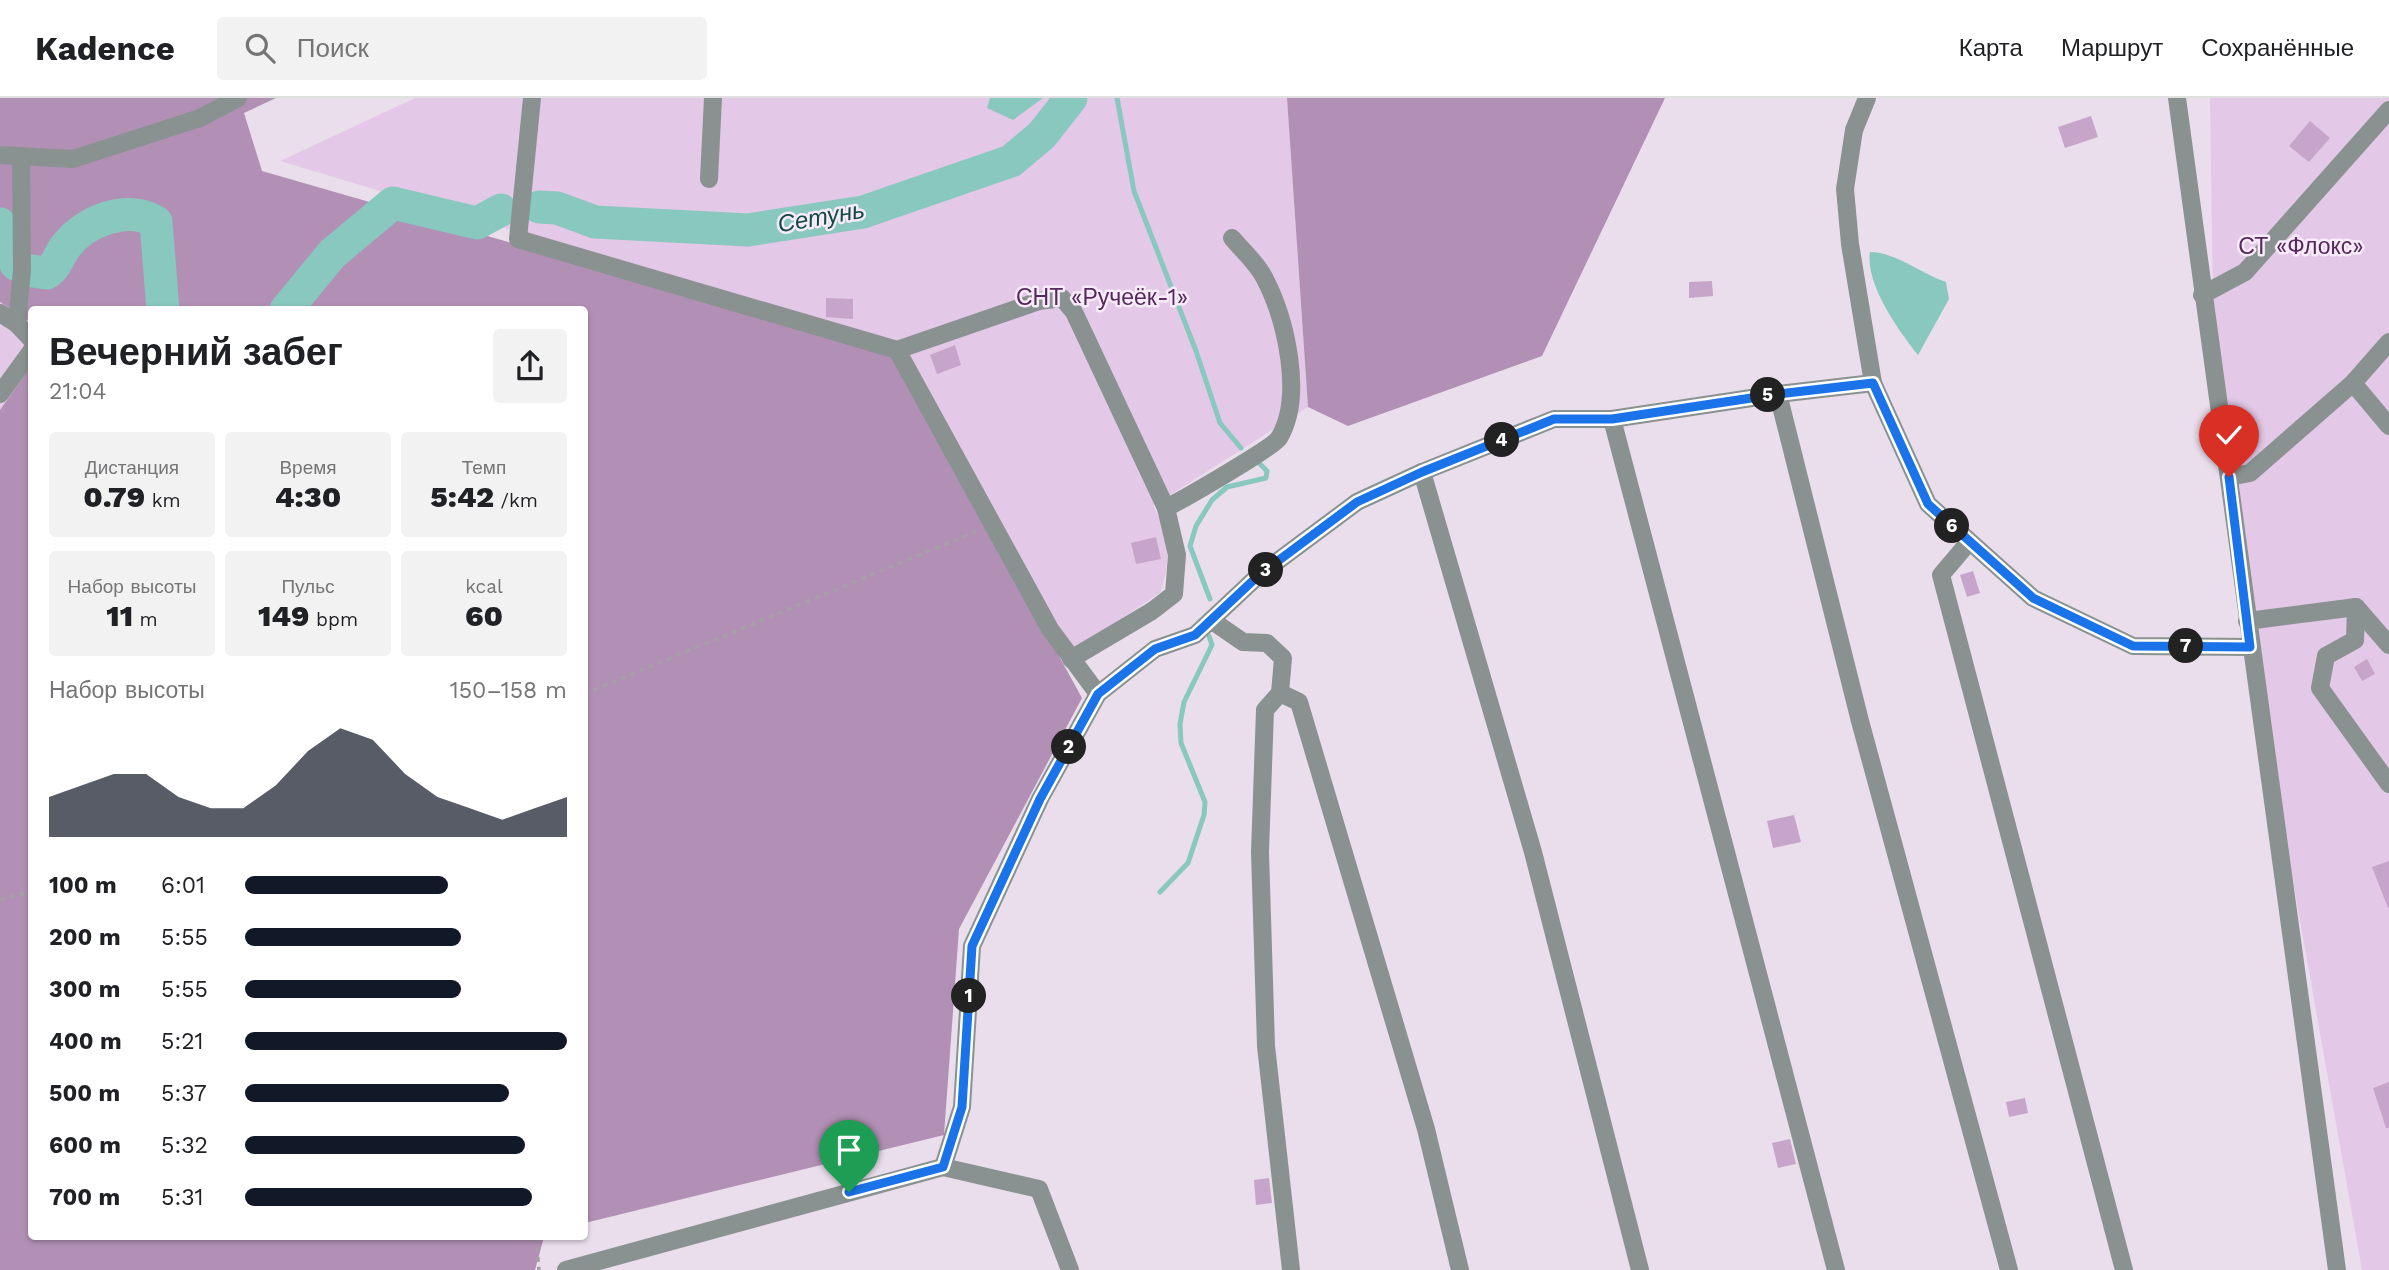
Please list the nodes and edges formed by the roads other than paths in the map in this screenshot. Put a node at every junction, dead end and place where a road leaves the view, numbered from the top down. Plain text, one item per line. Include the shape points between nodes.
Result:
1 (238, 98) edge
2 (532, 98) edge
3 (713, 98) edge
4 (1867, 98) edge
5 (2177, 98) edge
6 (2389, 110) edge
7 (0, 155) edge
8 (20, 157) junction
9 (709, 179) dead end
10 (1232, 238) dead end
11 (2202, 295) junction
12 (0, 313) edge
13 (17, 324) junction
14 (28, 336) edge
15 (2389, 342) edge
16 (897, 350) junction
17 (28, 356) edge
18 (1873, 383) junction
19 (2353, 383) junction
20 (0, 394) edge
21 (1778, 394) junction
22 (1612, 419) junction
23 (2389, 426) edge
24 (1422, 472) junction
25 (2229, 477) junction
26 (1166, 508) junction
27 (1969, 542) junction
28 (2356, 607) junction
29 (1211, 620) junction
30 (2247, 621) junction
31 (2389, 645) edge
32 (2250, 647) junction
33 (1071, 659) junction
34 (1098, 694) junction
35 (1280, 694) junction
36 (2389, 784) edge
37 (943, 1167) junction
38 (566, 1270) edge
39 (1069, 1270) edge
40 (1291, 1270) edge
41 (1460, 1270) edge
42 (1640, 1270) edge
43 (1836, 1270) edge
44 (2009, 1270) edge
45 (2124, 1270) edge
46 (2337, 1270) edge

1 - 8 street via 200,118 72,159
2 - 16 street via 518,239
3 - 9 street
4 - 18 street via 1854,130 1845,190
5 - 11 street
6 - 11 street via 2245,272
7 - 8 street
8 - 13 street via 23,270
10 - 26 street via 1264,277 1284,323 1292,404 1278,440 1196,494
11 - 25 street
12 - 13 street
13 - 14 street
15 - 19 street
16 - 26 street via 1039,301 1062,298 1074,312
16 - 33 street via 1050,629
17 - 20 street
18 - 21 street
18 - 27 street via 1928,504
19 - 23 street
19 - 25 street via 2250,473
21 - 22 street
21 - 44 street via 1860,721
22 - 24 street via 1554,419
22 - 43 street
24 - 29 street via 1357,502 1259,575
24 - 42 street via 1534,852
25 - 30 street
26 - 33 street via 1177,555 1174,594
27 - 32 street via 2033,598 2133,646
27 - 45 street via 1941,575
28 - 30 street
28 - 31 street
28 - 36 street via 2355,640 2326,656 2320,688
29 - 34 street via 1195,635 1155,649
29 - 35 street via 1243,642 1266,643 1283,659
30 - 32 street
32 - 46 street
33 - 34 street
34 - 37 street via 1040,799 972,946 962,1107
35 - 40 street via 1265,710 1261,852 1266,1046
35 - 41 street via 1299,702 1426,1129
37 - 38 street
37 - 39 street via 1039,1189

